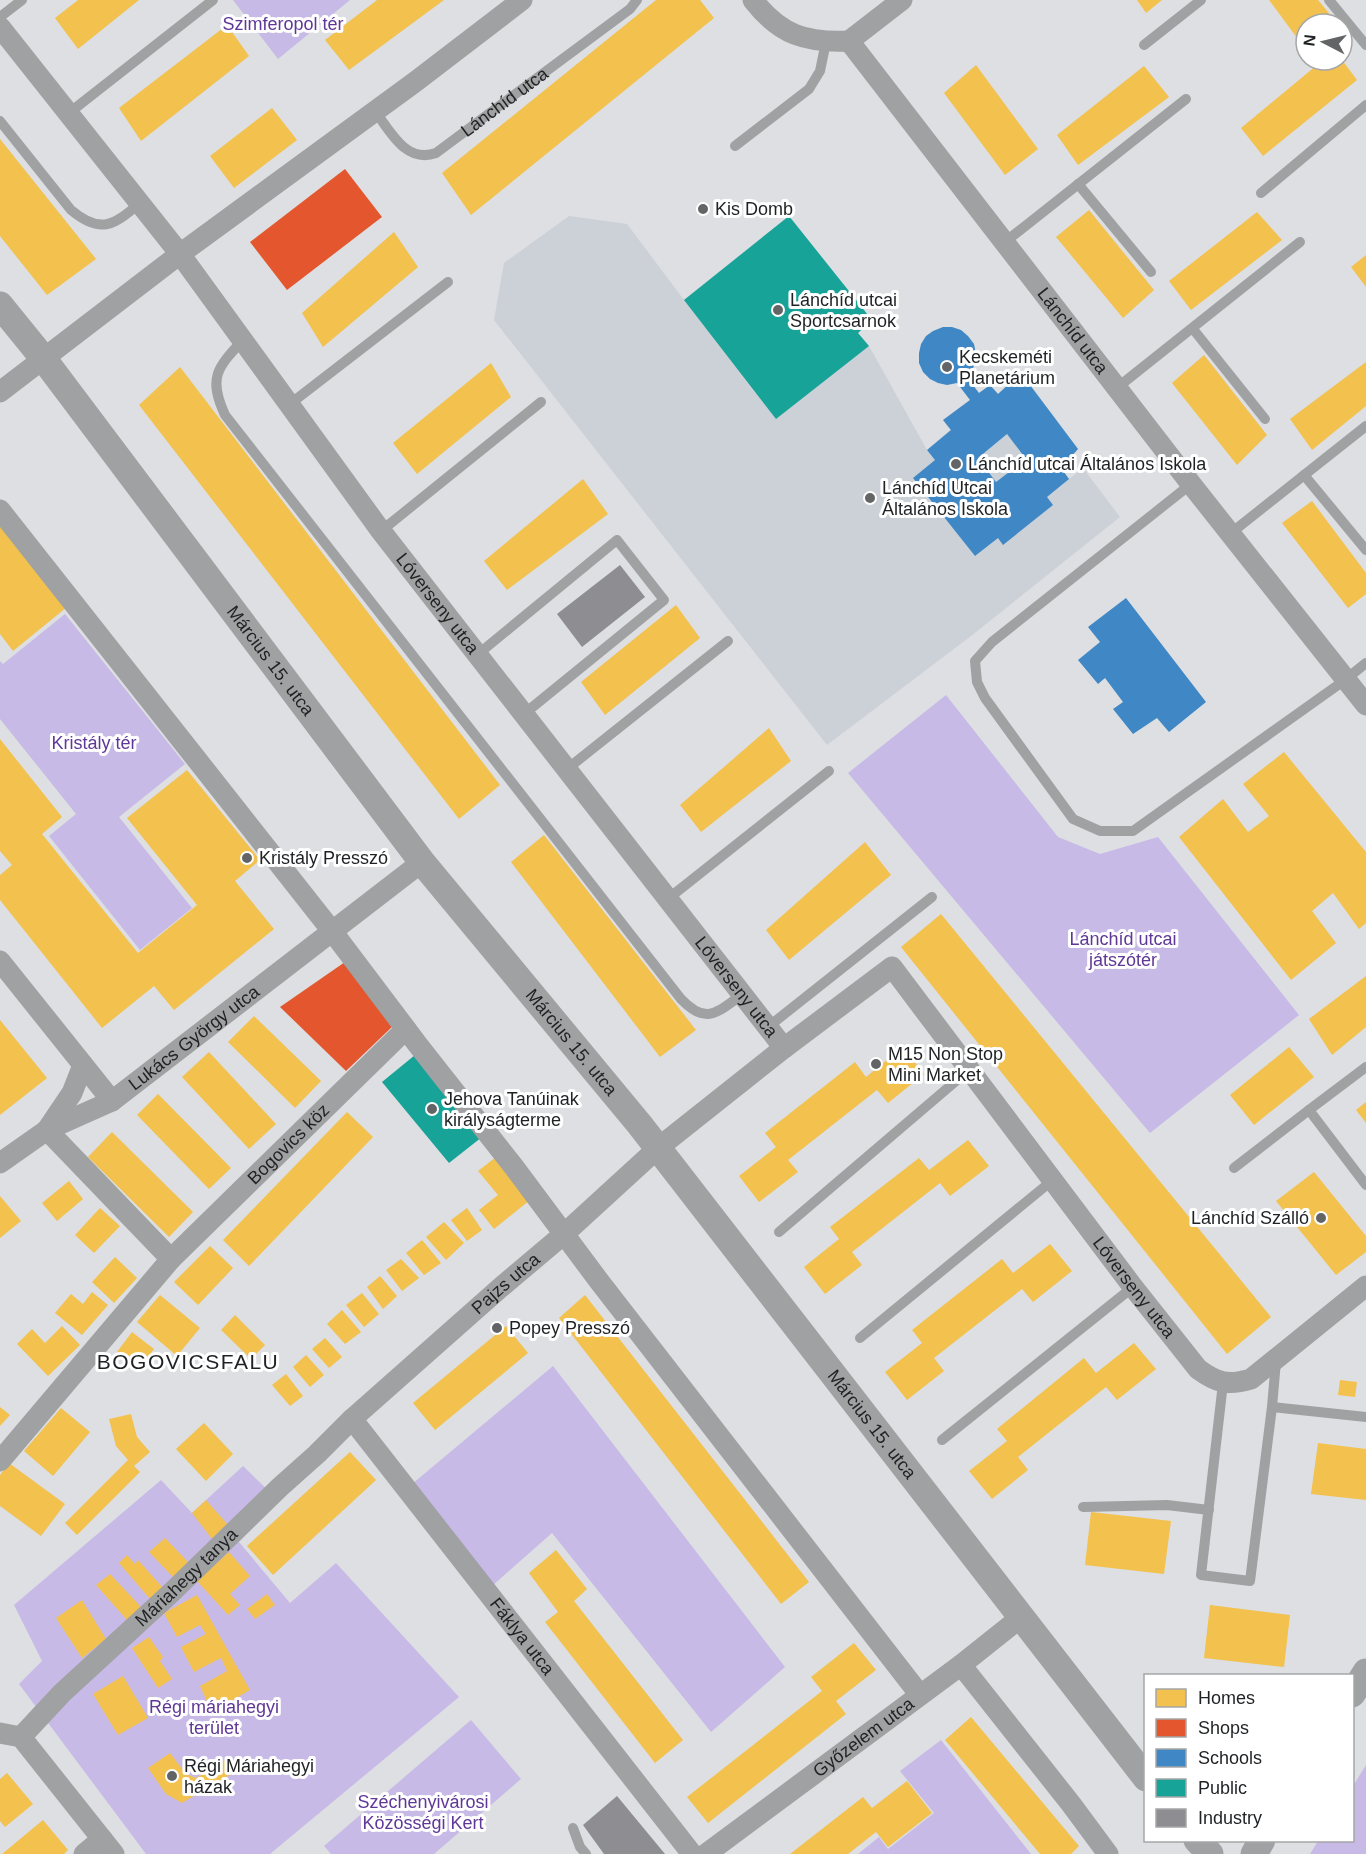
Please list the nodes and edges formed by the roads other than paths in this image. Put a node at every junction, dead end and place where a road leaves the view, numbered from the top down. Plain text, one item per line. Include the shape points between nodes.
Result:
1 (22, 0) edge
2 (213, 0) edge
3 (522, 0) edge
4 (637, 0) edge
5 (753, 0) edge
6 (902, 0) edge
7 (1201, 0) edge
8 (1329, 0) edge
9 (0, 17) edge
10 (0, 27) edge
11 (849, 41) junction
12 (826, 42) junction
13 (1144, 45) dead end
14 (1366, 45) edge
15 (1186, 99) dead end
16 (1366, 105) edge
17 (375, 111) junction
18 (69, 114) junction
19 (0, 121) edge
20 (735, 146) dead end
21 (1078, 184) junction
22 (1261, 193) dead end
23 (141, 203) junction
24 (1005, 242) junction
25 (1300, 242) dead end
26 (180, 254) junction
27 (1151, 272) dead end
28 (448, 282) dead end
29 (0, 305) edge
30 (1193, 328) junction
31 (242, 341) junction
32 (43, 358) junction
33 (1118, 387) junction
34 (0, 392) edge
35 (541, 402) dead end
36 (290, 404) junction
37 (1265, 419) dead end
38 (1366, 426) edge
39 (1304, 475) junction
40 (1191, 483) junction
41 (0, 510) edge
42 (381, 531) junction
43 (1231, 533) junction
44 (1366, 550) edge
45 (728, 641) dead end
46 (477, 655) junction
47 (1366, 663) edge
48 (1345, 680) junction
49 (1366, 705) edge
50 (524, 714) junction
51 (567, 769) junction
52 (829, 771) dead end
53 (422, 862) junction
54 (932, 897) dead end
55 (669, 898) junction
56 (332, 931) junction
57 (0, 961) edge
58 (744, 994) junction
59 (768, 1027) junction
60 (406, 1029) junction
61 (784, 1048) junction
62 (83, 1065) junction
63 (1366, 1067) edge
64 (970, 1070) junction
65 (112, 1101) junction
66 (1309, 1110) junction
67 (47, 1130) junction
68 (658, 1148) junction
69 (0, 1163) edge
70 (1234, 1168) dead end
71 (1054, 1179) junction
72 (1366, 1185) edge
73 (779, 1232) dead end
74 (564, 1234) junction
75 (171, 1259) junction
76 (1366, 1286) edge
77 (1133, 1287) junction
78 (860, 1338) dead end
79 (1276, 1357) junction
80 (1223, 1383) junction
81 (1272, 1407) junction
82 (1366, 1417) edge
83 (352, 1419) junction
84 (942, 1440) dead end
85 (0, 1461) edge
86 (1083, 1507) dead end
87 (1209, 1510) junction
88 (1020, 1618) junction
89 (960, 1665) junction
90 (1366, 1672) edge
91 (1354, 1692) edge
92 (920, 1695) junction
93 (0, 1733) edge
94 (21, 1737) junction
95 (1144, 1775) edge
96 (573, 1828) dead end
97 (1199, 1842) edge
98 (108, 1847) edge
99 (84, 1854) edge
100 (586, 1854) edge
101 (692, 1854) edge
102 (706, 1854) edge
103 (1108, 1854) edge
104 (1210, 1854) edge

1 - 9 lane
2 - 18 lane
3 - 17 street
4 - 17 lane, Lánchíd utca via 436,153 419,156 401,146
5 - 12 street via 790,34
6 - 11 street
7 - 13 lane
8 - 14 lane
10 - 18 street
11 - 12 street
11 - 24 street, Lánchíd utca
12 - 20 lane via 820,71 809,89
15 - 21 lane
16 - 22 lane
17 - 26 street
18 - 23 street
19 - 23 lane via 80,217 111,224
21 - 24 lane
21 - 27 lane
23 - 26 street
24 - 33 street, Lánchíd utca
25 - 30 lane
26 - 31 street, Lóverseny utca
26 - 32 street
28 - 36 lane
29 - 32 street, Március 15. utca
30 - 33 lane
30 - 37 lane
31 - 36 street, Lóverseny utca
31 - 58 lane via 221,364 217,376 216,389 225,415 681,999 700,1014 710,1015
32 - 34 street
32 - 53 street, Március 15. utca
33 - 40 street, Lánchíd utca
35 - 42 lane
36 - 42 street, Lóverseny utca
38 - 39 lane
39 - 43 lane
39 - 44 lane
40 - 43 street, Lánchíd utca
40 - 48 lane via 992,642 975,661 976,682 985,698 1073,819 1100,831 1133,831
41 - 56 street
42 - 46 street, Lóverseny utca
43 - 48 street, Lánchíd utca
45 - 51 lane
46 - 50 street, Lóverseny utca
46 - 50 lane via 617,540 664,600
47 - 48 lane
48 - 49 street, Lánchíd utca
50 - 51 street, Lóverseny utca
51 - 55 street, Lóverseny utca
52 - 55 lane
53 - 56 street, Lukács György utca
53 - 68 street, Március 15. utca
54 - 59 lane
55 - 58 street, Lóverseny utca
56 - 60 street
56 - 65 street, Lukács György utca
57 - 62 street
58 - 59 street, Lóverseny utca
59 - 61 street, Lóverseny utca
60 - 74 street
60 - 75 street, Bogovics köz
61 - 64 street, Lóverseny utca via 892,967
61 - 68 street, Pajzs utca
62 - 65 street
62 - 67 street, Lukács György utca via 72,1093
63 - 66 lane
64 - 71 street, Lóverseny utca
64 - 73 lane
65 - 67 street, Lukács György utca
66 - 70 lane
66 - 72 lane
67 - 69 street, Lukács György utca
67 - 75 street
68 - 74 street, Pajzs utca
68 - 88 street, Március 15. utca
71 - 77 street, Lóverseny utca
71 - 78 lane
74 - 83 street, Pajzs utca
74 - 92 street
75 - 85 street, Bogovics köz
76 - 79 street
77 - 80 street, Lóverseny utca via 1198,1369
77 - 84 lane
79 - 80 street via 1251,1379
79 - 81 lane
80 - 87 lane
81 - 82 lane
81 - 87 lane via 1250,1581 1200,1575
83 - 94 street, Máriahegy tanya via 62,1693
83 - 101 street, Fáklya utca
86 - 87 lane via 1167,1505
88 - 89 street, Győzelem utca
88 - 95 street, Március 15. utca
89 - 92 street, Győzelem utca
89 - 103 street
90 - 91 street
92 - 102 street, Győzelem utca
93 - 94 street
94 - 98 street
96 - 100 lane
97 - 104 street
98 - 99 street

